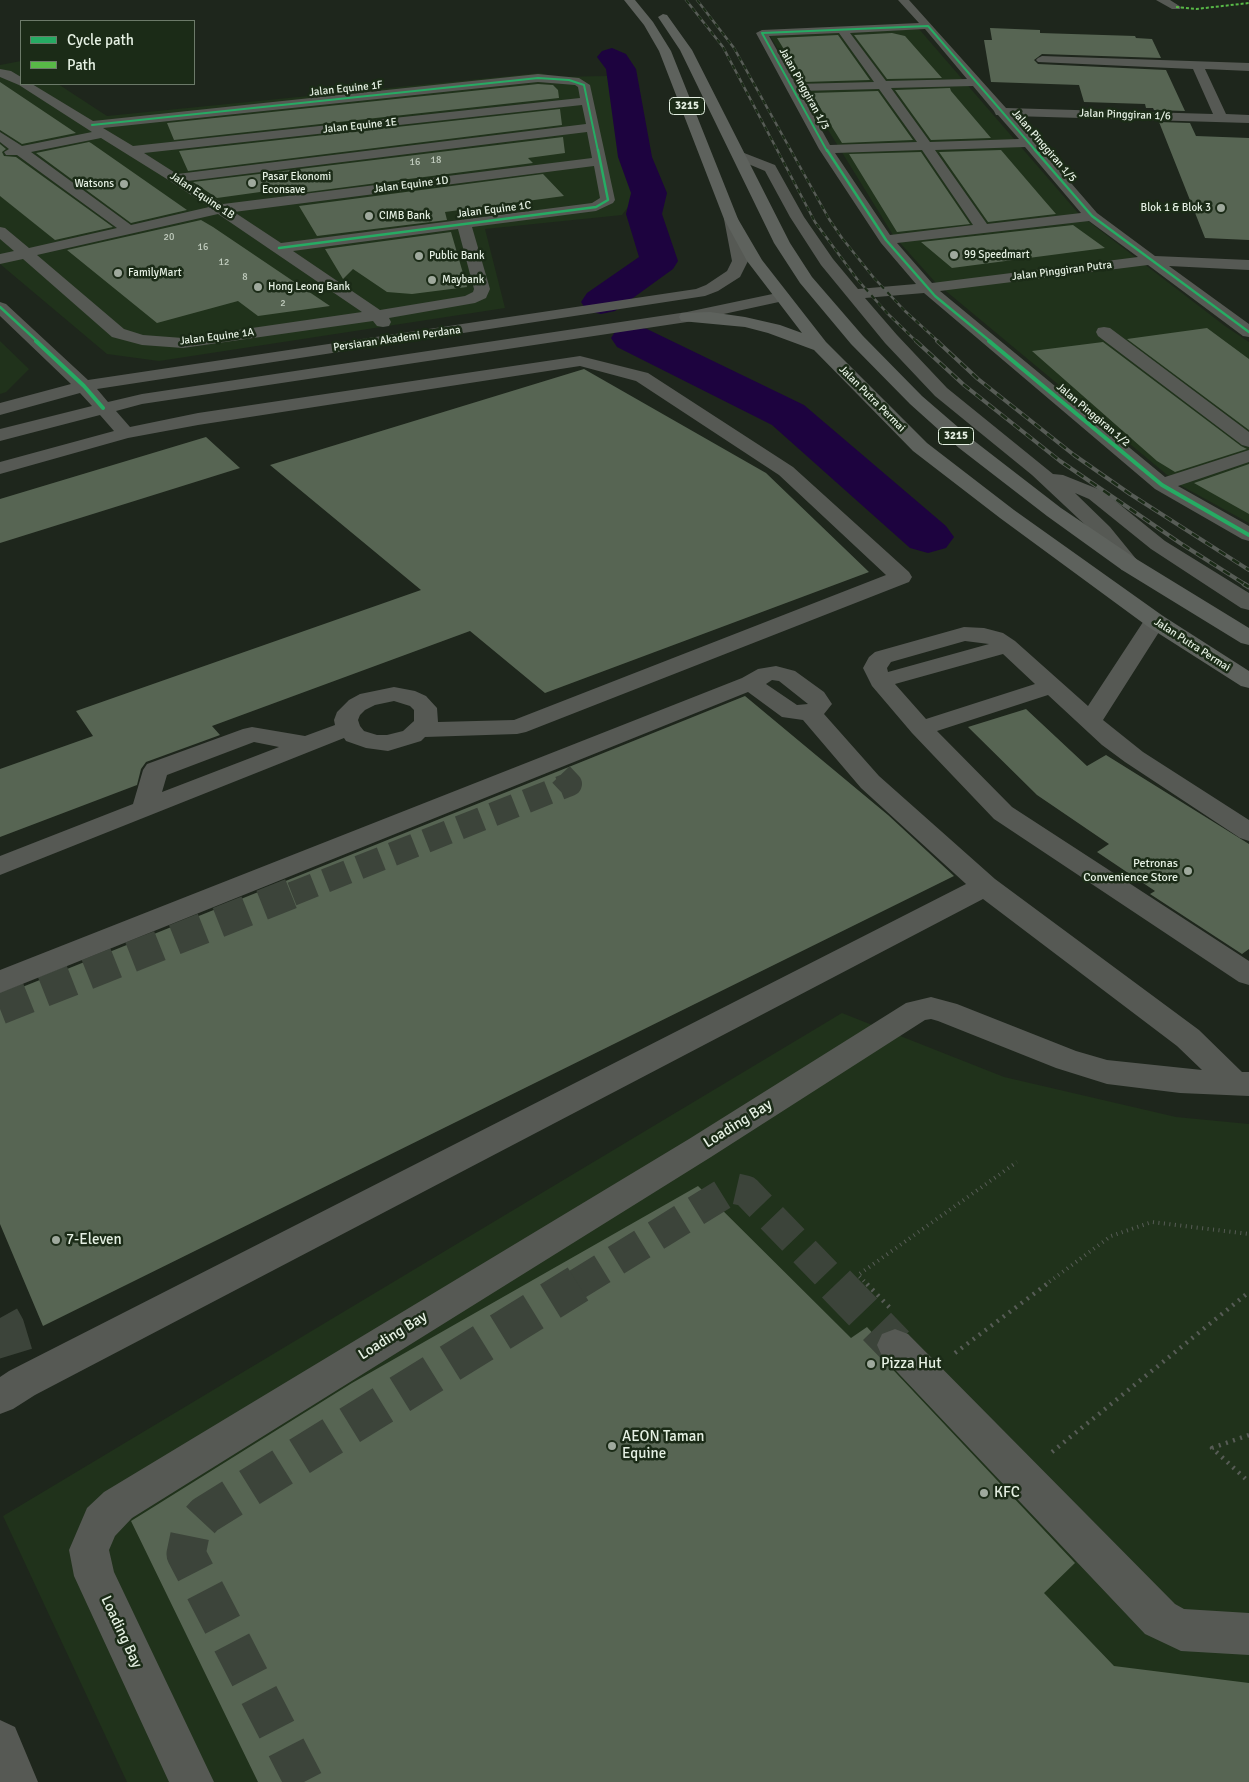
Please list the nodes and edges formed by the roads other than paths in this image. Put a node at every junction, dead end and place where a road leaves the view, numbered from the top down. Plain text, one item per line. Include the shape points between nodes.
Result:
1 (629, 0) edge
2 (903, 0) edge
3 (1161, 0) edge
4 (1176, 7) dead end
5 (656, 8) dead end
6 (842, 29) junction
7 (931, 30) junction
8 (1042, 60) dead end
9 (1198, 66) junction
10 (1249, 67) edge
11 (0, 73) edge
12 (20, 81) edge
13 (974, 82) junction
14 (26, 85) edge
15 (881, 85) junction
16 (791, 88) junction
17 (345, 99) junction
18 (588, 101) junction
19 (1000, 112) junction
20 (1221, 118) junction
21 (1249, 119) edge
22 (367, 125) junction
23 (594, 127) junction
24 (98, 129) junction
25 (0, 136) edge
26 (1027, 143) junction
27 (926, 146) junction
28 (826, 149) junction
29 (22, 150) junction
30 (132, 150) junction
31 (389, 152) junction
32 (0, 155) edge
33 (739, 155) junction
34 (601, 161) junction
35 (175, 178) junction
36 (416, 184) junction
37 (221, 209) junction
38 (1092, 216) junction
39 (731, 219) junction
40 (464, 224) junction
41 (983, 229) junction
42 (129, 230) junction
43 (0, 231) edge
44 (886, 240) junction
45 (279, 248) junction
46 (26, 254) junction
47 (0, 259) edge
48 (1157, 264) junction
49 (1249, 265) edge
50 (806, 280) junction
51 (932, 292) junction
52 (782, 297) junction
53 (859, 301) junction
54 (0, 307) edge
55 (376, 314) junction
56 (687, 317) junction
57 (21, 327) junction
58 (0, 332) edge
59 (1104, 332) dead end
60 (1249, 332) edge
61 (399, 339) junction
62 (820, 346) junction
63 (84, 386) junction
64 (103, 408) junction
65 (0, 410) edge
66 (126, 433) junction
67 (0, 435) edge
68 (1249, 441) edge
69 (1249, 456) edge
70 (19, 463) junction
71 (0, 468) edge
72 (1039, 471) junction
73 (0, 485) edge
74 (1162, 485) junction
75 (1249, 535) edge
76 (1130, 565) junction
77 (1249, 604) edge
78 (1155, 621) junction
79 (1249, 638) edge
80 (1249, 681) edge
81 (1052, 686) junction
82 (1091, 720) junction
83 (348, 728) junction
84 (921, 728) junction
85 (420, 730) junction
86 (1249, 832) edge
87 (0, 866) edge
88 (985, 886) junction
89 (1245, 970) edge
90 (0, 982) edge
91 (1241, 1084) edge
92 (895, 1329) tunnel mouth
93 (0, 1397) edge
94 (1249, 1634) edge
95 (0, 1742) edge
96 (16, 1782) edge
97 (192, 1782) edge

1 - 39 main road, Jalan Putra Permai / 3215 via 665,51
2 - 7 street, Jalan Pinggiran 1/5
3 - 4 street
5 - 33 main road, 3215 via 686,50
6 - 7 street, Jalan Pinggiran 1/3
6 - 15 street
6 - 16 street, Jalan Pinggiran 1/3 via 762,33
7 - 13 street, Jalan Pinggiran 1/5
8 - 9 street
9 - 10 street
9 - 20 street
11 - 12 street, Jalan Equine 1B
13 - 15 street
13 - 19 street, Jalan Pinggiran 1/5
14 - 24 street, Jalan Equine 1B
15 - 16 street
15 - 27 street
16 - 28 street, Jalan Pinggiran 1/3
17 - 18 street, Jalan Equine 1F via 555,78 584,85
17 - 22 street
17 - 24 street, Jalan Equine 1F
18 - 22 street, Jalan Equine 1E
18 - 23 street, Jalan Equine 1C
19 - 20 street, Jalan Pinggiran 1/6
19 - 26 street, Jalan Pinggiran 1/5
20 - 21 street, Jalan Pinggiran 1/6
22 - 30 street, Jalan Equine 1E
22 - 31 street
23 - 31 street
23 - 34 street, Jalan Equine 1C
24 - 29 street, Jalan Equine 1F
24 - 30 street, Jalan Equine 1B
25 - 29 street
26 - 27 street
26 - 38 street, Jalan Pinggiran 1/5
27 - 28 street
27 - 41 street
28 - 44 street, Jalan Pinggiran 1/3
29 - 32 street, Jalan Equine 1F
29 - 42 street
30 - 35 street, Jalan Equine 1B
31 - 35 street
31 - 36 street
33 - 50 main road, 3215 via 782,243
33 - 53 street via 770,168 797,217
34 - 36 street, Jalan Equine 1D
34 - 40 street, Jalan Equine 1C via 608,200 596,207
35 - 37 street, Jalan Equine 1B
36 - 37 street, Jalan Equine 1D
37 - 42 street, Jalan Equine 1D
37 - 45 street, Jalan Equine 1B
38 - 41 street
38 - 48 street, Jalan Pinggiran 1/5
39 - 52 main road, Jalan Putra Permai / 3215
39 - 61 street, Persiaran Akademi Perdana via 740,261 734,274 699,293
40 - 45 street, Jalan Equine 1C
40 - 55 street via 482,289 480,296
41 - 44 street
42 - 46 street, Jalan Equine 1D
43 - 46 street, Jalan Equine 1A
44 - 51 street, Jalan Pinggiran 1/3
45 - 55 street, Jalan Equine 1B
46 - 47 street, Jalan Equine 1D
46 - 55 street, Jalan Equine 1A via 118,332 142,340 183,343
48 - 49 street, Jalan Pinggiran Putra
48 - 51 street, Jalan Pinggiran Putra
48 - 60 street, Jalan Pinggiran 1/5
50 - 52 main road via 800,290
50 - 76 main road, 3215 via 870,354 966,444
51 - 53 street, Jalan Pinggiran Putra
51 - 74 street, Jalan Pinggiran 1/2
52 - 56 street, Persiaran Akademi Perdana
52 - 62 main road, Jalan Putra Permai / 3215
53 - 72 street via 941,392
54 - 57 street
55 - 61 street, Jalan Equine 1B
56 - 62 main road via 745,322
56 - 64 street, Persiaran Akademi Perdana via 142,399
57 - 58 street
57 - 63 street
59 - 68 street
61 - 63 street, Persiaran Akademi Perdana
62 - 78 main road, Jalan Putra Permai / 3215 via 920,447
63 - 64 street
63 - 65 street, Persiaran Akademi Perdana
64 - 66 street
64 - 67 street, Persiaran Akademi Perdana
66 - 70 street
66 - 85 street via 198,419 580,361 642,377 786,471 901,577 516,727
69 - 74 street
70 - 71 street
70 - 73 street
72 - 76 street via 1103,531
72 - 77 street via 1096,495 1158,545
74 - 75 street, Jalan Pinggiran 1/2
76 - 79 main road, 3215
78 - 80 main road, Jalan Putra Permai / 3215
78 - 82 street
81 - 82 street
81 - 84 street
81 - 84 street via 1007,646 984,635 964,634 883,657 875,668 880,681
82 - 86 street via 1134,757
83 - 85 street via 355,736 375,743 401,740
83 - 85 street via 349,712 357,705 368,699 394,694 407,696 425,708 426,723
83 - 87 street
84 - 89 street via 1003,813
88 - 90 street via 870,782 810,713 797,714 786,710 750,683
88 - 91 street via 1188,1038
88 - 93 street
91 - 97 street, Loading Bay via 1107,1072 1066,1060 946,1012 931,1008 918,1011 118,1505 102,1522 89,1550 94,1576
92 - 94 street via 924,1376 1160,1619 1181,1630
95 - 96 street

